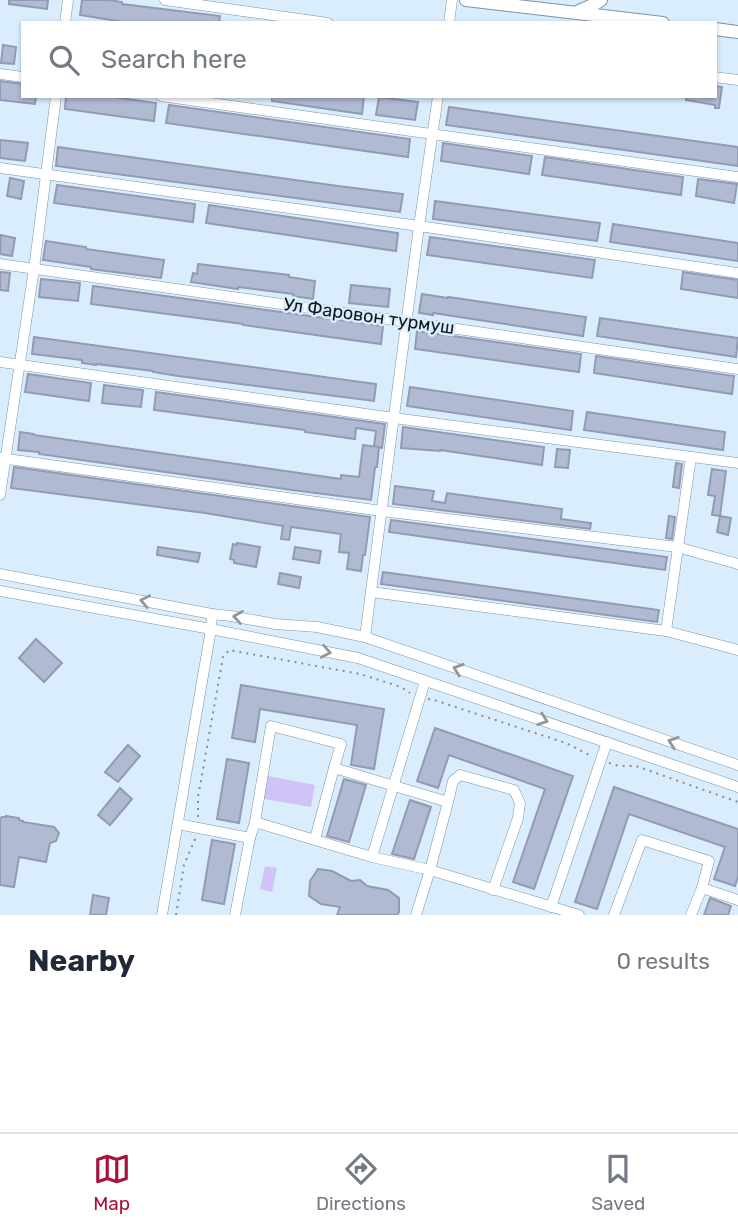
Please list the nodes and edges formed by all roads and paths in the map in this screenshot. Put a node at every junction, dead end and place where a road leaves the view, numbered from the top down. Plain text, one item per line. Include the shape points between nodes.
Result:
1 (68, 0) edge
2 (165, 0) edge
3 (452, 0) edge
4 (466, 0) edge
5 (601, 0) edge
6 (574, 12) junction
7 (65, 21) edge
8 (314, 21) edge
9 (449, 21) edge
10 (647, 21) edge
11 (717, 29) edge
12 (738, 32) edge
13 (0, 74) edge
14 (21, 77) edge
15 (717, 77) edge
16 (738, 80) edge
17 (57, 98) edge
18 (175, 98) edge
19 (438, 98) edge
20 (433, 135) junction
21 (0, 168) edge
22 (47, 175) junction
23 (738, 177) edge
24 (419, 226) junction
25 (0, 264) edge
26 (34, 269) junction
27 (738, 272) edge
28 (407, 321) junction
29 (0, 362) edge
30 (20, 365) junction
31 (738, 369) edge
32 (394, 418) junction
33 (691, 457) junction
34 (2, 458) edge
35 (738, 463) edge
36 (0, 495) edge
37 (382, 511) junction
38 (677, 547) junction
39 (738, 564) edge
40 (0, 574) edge
41 (0, 591) edge
42 (371, 592) junction
43 (212, 614) junction
44 (211, 629) junction
45 (666, 631) junction
46 (365, 637) junction
47 (738, 650) edge
48 (425, 681) junction
49 (420, 699) junction
50 (607, 742) junction
51 (601, 760) junction
52 (738, 765) edge
53 (334, 768) junction
54 (393, 785) junction
55 (738, 787) edge
56 (448, 803) junction
57 (738, 803) edge
58 (255, 822) junction
59 (177, 824) junction
60 (198, 828) junction
61 (250, 838) junction
62 (315, 839) junction
63 (372, 857) junction
64 (430, 870) junction
65 (702, 888) junction
66 (493, 890) junction
67 (738, 900) edge
68 (551, 907) junction
69 (162, 915) edge
70 (176, 915) edge
71 (234, 915) edge
72 (416, 915) edge
73 (579, 915) edge
74 (614, 915) edge
75 (691, 915) edge

1 - 7 street
2 - 8 street
3 - 9 street
4 - 6 main road
5 - 6 main road
6 - 10 main road
11 - 12 main road
13 - 14 street
15 - 16 street
17 - 22 street
18 - 20 street
19 - 20 street
20 - 23 street
20 - 24 street
21 - 22 street
22 - 24 street
22 - 26 street
24 - 27 street
24 - 28 street
25 - 26 street, Ул Фаровон турмуш
26 - 28 street, Ул Фаровон турмуш
26 - 30 street
28 - 31 street, Ул Фаровон турмуш
28 - 32 street
29 - 30 street
30 - 32 street
30 - 34 street
32 - 33 street
32 - 37 street
33 - 35 street
33 - 38 street
34 - 36 street
34 - 37 street
37 - 38 street
37 - 42 street
38 - 39 street
38 - 45 street
43 -> 40 street
41 - 44 street
42 - 45 street
42 - 46 street
43 - 44 street
46 -> 43 street
44 -> 48 street via 358,658
44 - 59 street
45 - 47 street
52 -> 46 street
48 - 49 street
48 -> 50 street
49 - 51 path via 566,743
49 - 54 street
49 - 60 path via 401,687 360,674 229,650 223,657 198,797
50 - 51 street
50 - 55 street
51 - 57 path via 636,766
51 - 68 street
53 - 54 street
53 - 58 street via 341,744 271,726
53 - 62 street
54 - 56 street
54 - 63 street
56 - 64 street
56 - 66 street via 453,781 460,775 514,790 520,803 518,818
58 - 61 street
58 - 62 street
59 - 60 street
59 - 69 street
60 - 61 street
60 - 70 path via 184,864
61 - 71 street
62 - 63 street
63 - 64 street
64 - 66 street
64 - 72 street
65 - 67 street
65 - 74 street via 709,861 642,840
65 - 75 street
66 - 68 street
68 - 73 street

